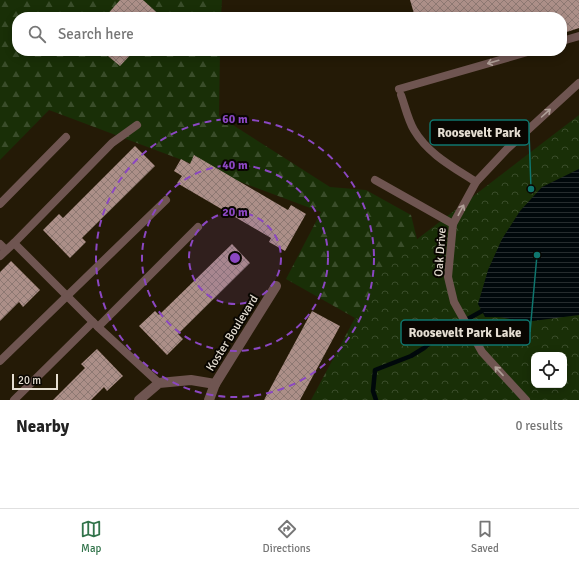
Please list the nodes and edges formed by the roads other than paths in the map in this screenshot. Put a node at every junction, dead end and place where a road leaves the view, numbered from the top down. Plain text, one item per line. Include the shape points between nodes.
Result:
1 (579, 36) edge
2 (567, 40) edge
3 (515, 56) edge
4 (579, 83) edge
5 (137, 125) dead end
6 (66, 137) dead end
7 (375, 180) dead end
8 (476, 182) junction
9 (166, 200) dead end
10 (0, 204) edge
11 (453, 224) junction
12 (198, 227) dead end
13 (14, 243) junction
14 (0, 244) edge
15 (3, 253) edge
16 (276, 286) dead end
17 (68, 297) junction
18 (96, 325) junction
19 (0, 361) edge
20 (159, 383) junction
21 (215, 384) junction
22 (14, 400) edge
23 (139, 400) edge
24 (209, 400) edge
25 (526, 400) edge

1 - 2 lane
3 -> 8 lane via 400,92 414,130 427,147 441,160
8 -> 4 lane, Oak Drive via 507,149
5 - 13 lane via 112,143
6 - 10 lane
7 - 11 lane
11 -> 8 lane, Oak Drive
9 - 17 lane
25 -> 11 lane, Oak Drive via 482,352 454,302 448,277
12 - 18 lane
13 - 15 lane
13 - 17 lane
14 - 15 lane
16 - 21 street, Koster Boulevard
17 - 18 lane
17 - 19 lane
18 - 20 lane
18 - 22 lane
20 - 21 street, Koster Boulevard via 191,380
20 - 23 street
21 - 24 street

